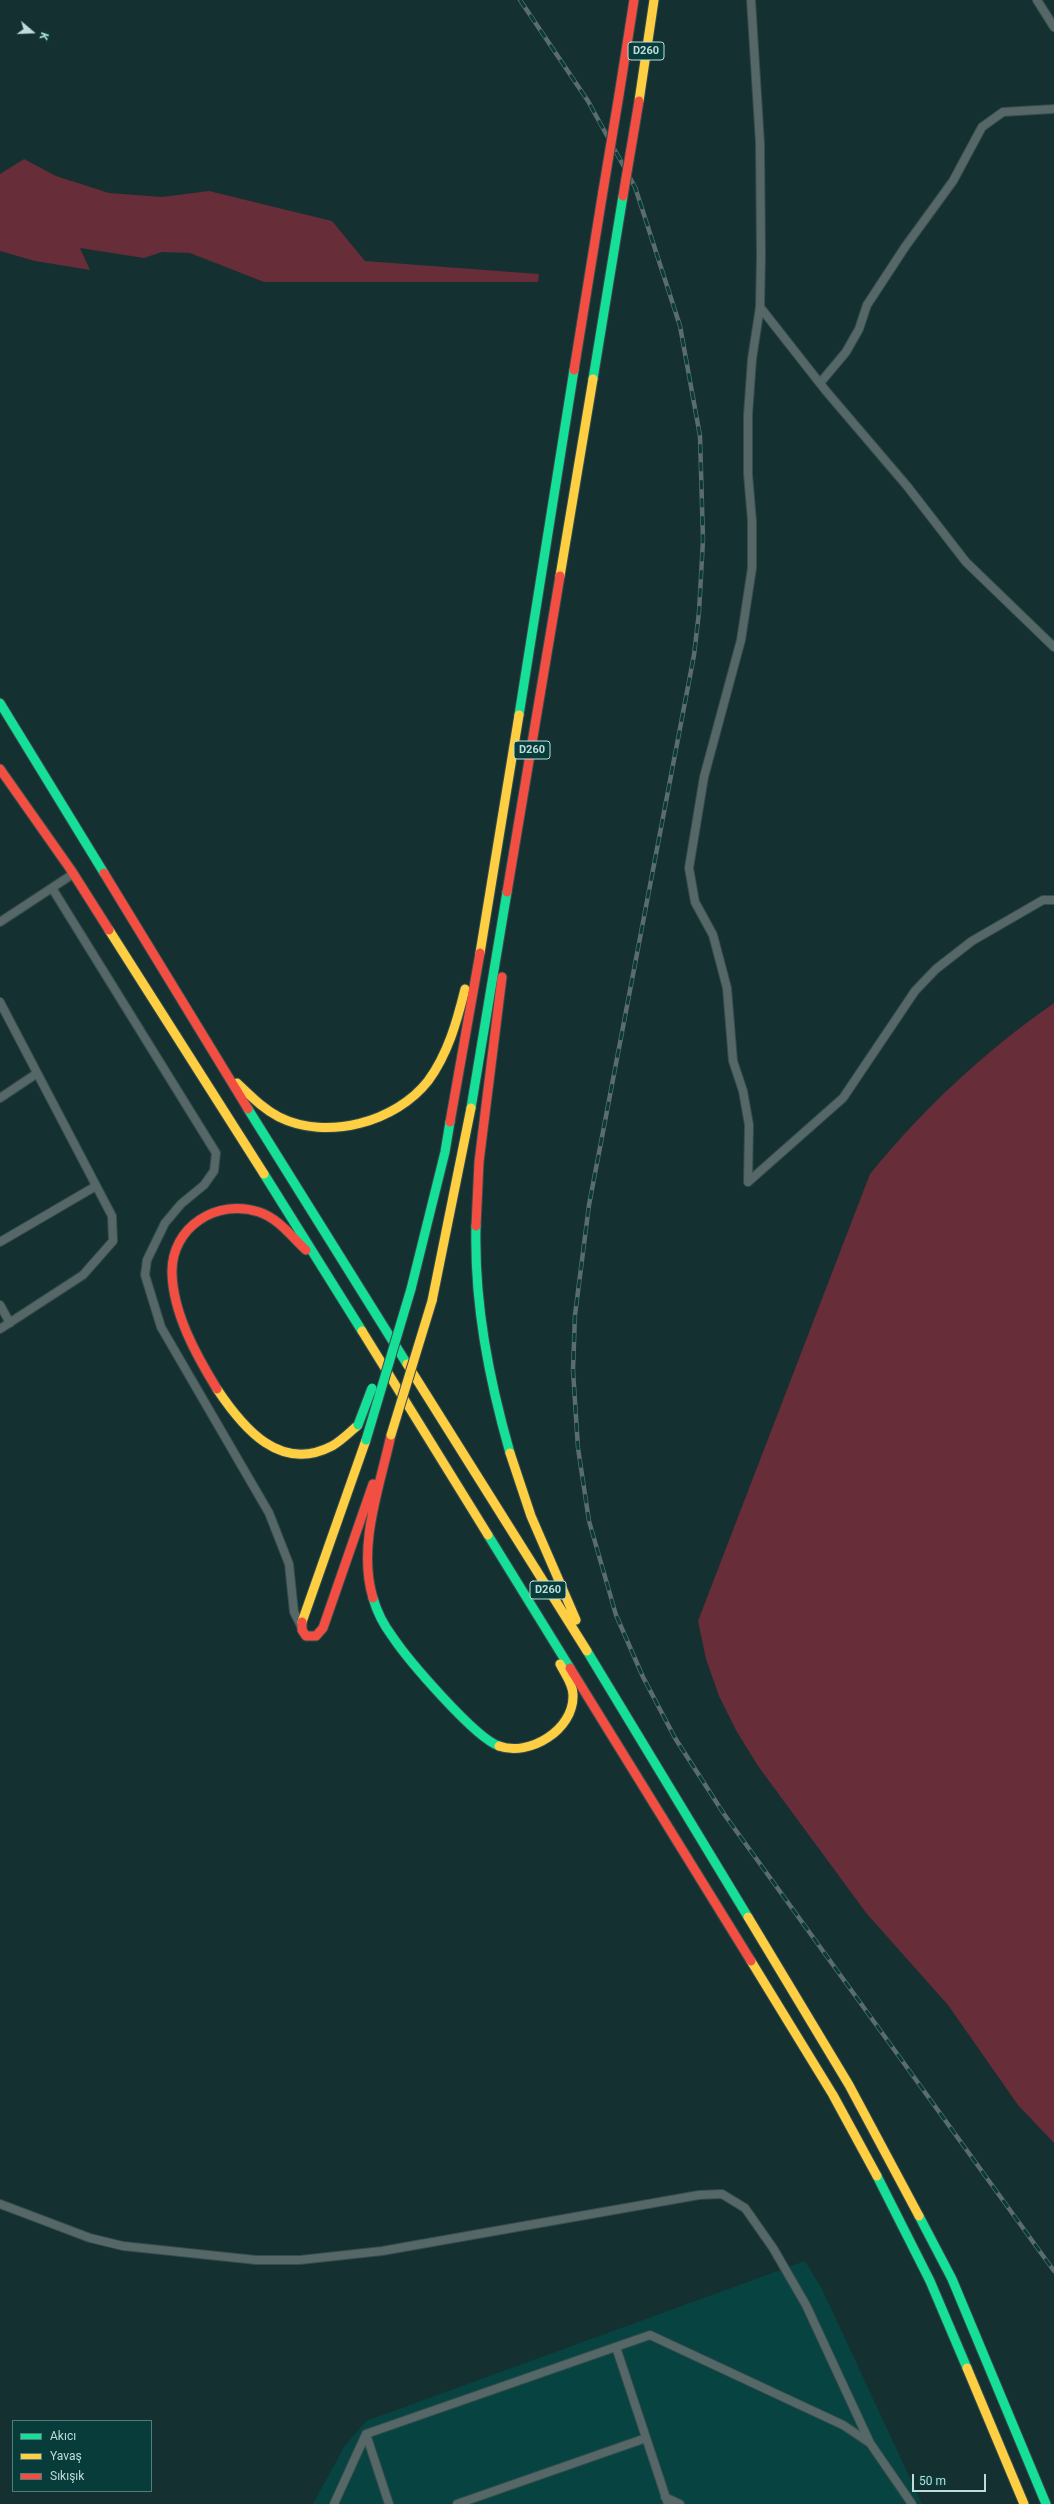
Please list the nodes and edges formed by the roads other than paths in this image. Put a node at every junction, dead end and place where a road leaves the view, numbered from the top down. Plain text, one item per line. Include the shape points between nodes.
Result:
1 (634, 0) edge
2 (654, 0) edge
3 (751, 0) edge
4 (1037, 0) edge
5 (1054, 27) edge
6 (1054, 109) edge
7 (760, 307) junction
8 (820, 384) junction
9 (1054, 647) edge
10 (0, 703) edge
11 (0, 769) edge
12 (513, 860) junction
13 (496, 861) junction
14 (73, 874) junction
15 (52, 888) junction
16 (1054, 900) edge
17 (0, 922) edge
18 (0, 1002) edge
19 (222, 1068) junction
20 (36, 1074) junction
21 (0, 1098) edge
22 (96, 1186) junction
23 (0, 1242) edge
24 (322, 1266) junction
25 (411, 1289) junction
26 (0, 1305) edge
27 (10, 1323) junction
28 (0, 1329) edge
29 (391, 1435) junction
30 (540, 1618) junction
31 (301, 1626) junction
32 (605, 1680) junction
33 (0, 2204) edge
34 (616, 2347) junction
35 (366, 2434) junction
36 (646, 2438) junction
37 (870, 2443) junction
38 (667, 2501) edge
39 (334, 2504) edge
40 (389, 2504) edge
41 (457, 2504) edge
42 (680, 2504) edge
43 (912, 2504) edge
44 (1024, 2504) edge
45 (1046, 2504) edge

1 - 13 highway, D260, bridge
2 - 12 highway, D260, bridge
3 - 7 street via 760,143
4 - 5 street
6 - 8 street via 1003,112 982,127 953,181 905,247 868,305 859,329 846,352
7 - 8 street
7 - 16 street via 752,359 748,415 748,474 752,521 749,592 741,640 704,777 689,868 696,902 713,935 727,988 733,1061 743,1091 749,1125 748,1182 843,1098 916,991 941,964 972,941 1043,900
8 - 9 street via 907,486 966,562
10 - 19 highway, D260
11 - 14 highway, D260
12 - 29 highway, D260, bridge via 463,1156 432,1301
12 - 32 highway via 496,1034 477,1189 476,1252 479,1309 495,1403 519,1486 556,1578
13 - 19 highway via 455,1027 433,1073 420,1090 406,1102 357,1124 338,1127 311,1125 292,1120 262,1106
13 - 25 highway, D260 via 445,1152
14 - 15 street
14 - 24 highway, D260
15 - 17 street
15 - 31 street via 216,1153 214,1171 204,1185 181,1204 164,1223 147,1260 145,1275 161,1327 269,1513 289,1564 294,1612
18 - 20 street
19 - 32 highway, D260
20 - 21 street
20 - 22 street
22 - 23 street
22 - 27 street via 112,1216 113,1241 82,1275
24 - 25 highway, bridge via 274,1220 259,1212 235,1207 209,1212 193,1223 175,1251 172,1272 180,1308 205,1368 227,1404 258,1439 282,1452 316,1454 333,1447 358,1425
24 - 30 highway, D260
25 - 31 highway, bridge via 366,1440
26 - 27 street
27 - 28 street
29 - 30 highway via 368,1552 370,1588 376,1611 393,1642 480,1736 497,1747 521,1749 540,1743 557,1731 570,1710 573,1694
29 - 31 highway via 323,1628 316,1636 309,1637 303,1633
30 - 44 highway, D260 via 833,2095 882,2184 930,2281
32 - 45 highway, D260 via 849,2084 898,2173 952,2279
33 - 37 street via 90,2238 123,2246 256,2260 300,2260 382,2251 699,2195 722,2194 745,2208 773,2248 806,2305
34 - 35 street
34 - 36 street
34 - 37 street via 650,2335 843,2425
35 - 39 street
35 - 40 street
36 - 38 street
36 - 41 street
37 - 43 street
38 - 42 street

